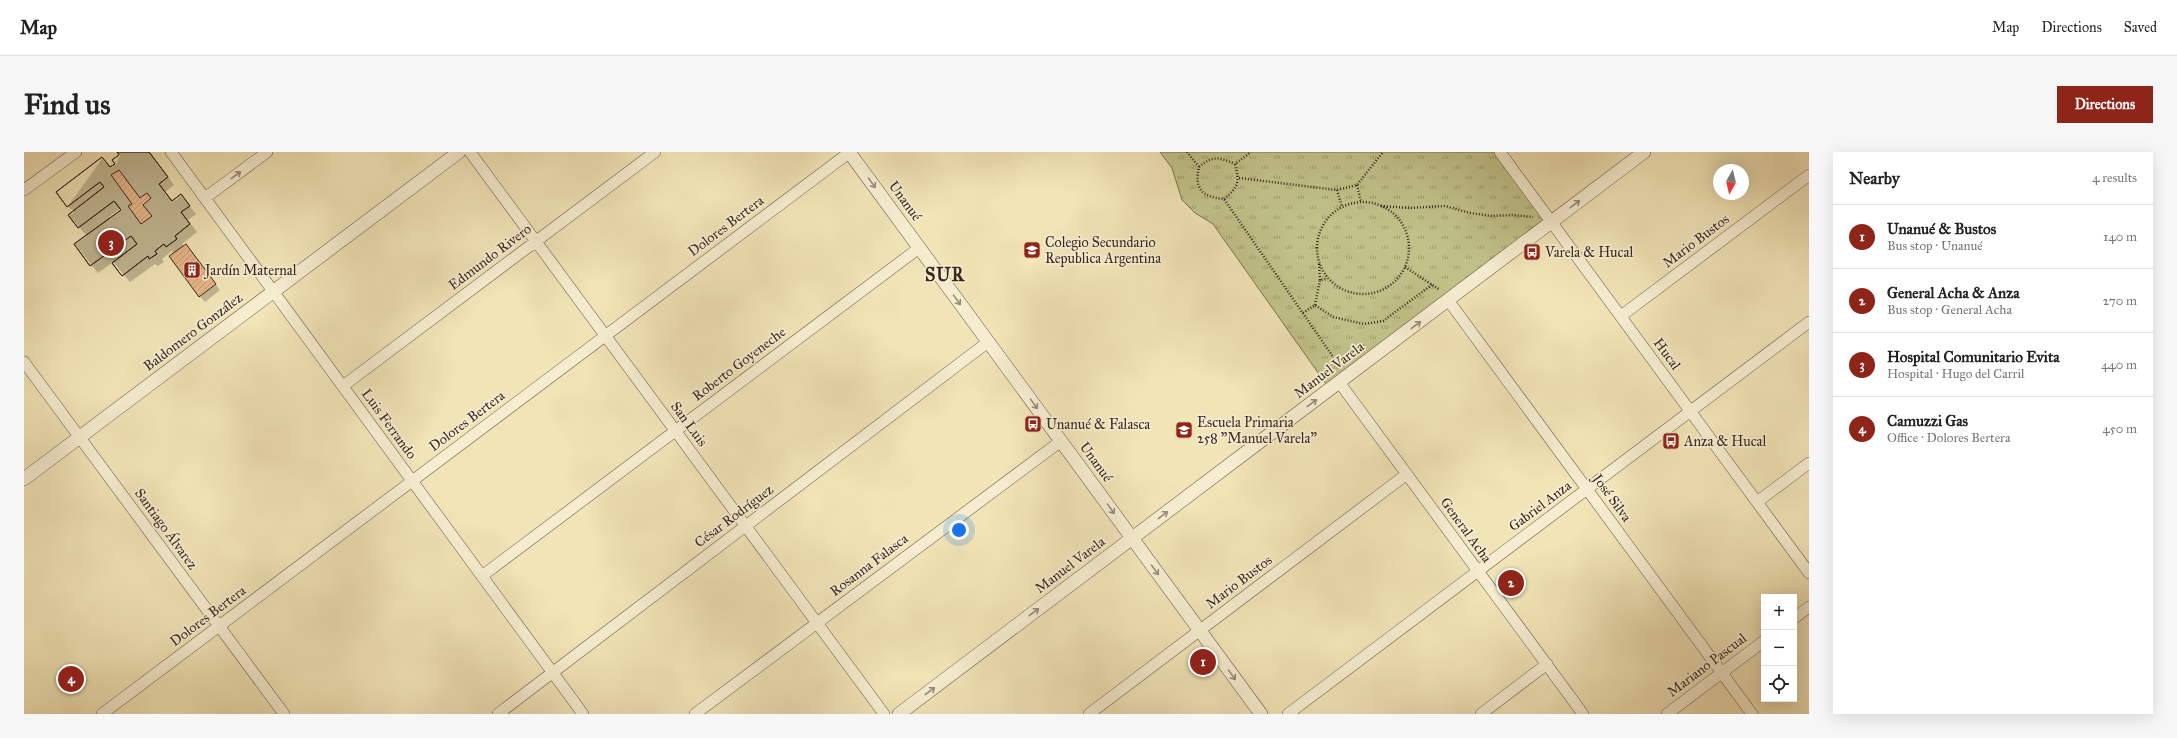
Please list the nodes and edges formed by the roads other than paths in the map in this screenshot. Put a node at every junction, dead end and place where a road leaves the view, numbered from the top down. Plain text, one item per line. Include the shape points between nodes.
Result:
1 (76, 152) edge
2 (171, 152) edge
3 (266, 152) edge
4 (459, 152) edge
5 (470, 152) edge
6 (655, 152) edge
7 (850, 152) edge
8 (1500, 152) edge
9 (1644, 152) edge
10 (1809, 175) edge
11 (24, 190) edge
12 (205, 198) junction
13 (1545, 220) junction
14 (536, 242) junction
15 (919, 248) junction
16 (273, 291) junction
17 (1444, 295) junction
18 (1621, 316) junction
19 (1809, 322) edge
20 (605, 336) junction
21 (988, 342) junction
22 (24, 362) edge
23 (1339, 382) junction
24 (343, 386) junction
25 (1690, 412) junction
26 (675, 430) junction
27 (80, 437) junction
28 (1061, 440) junction
29 (1809, 463) edge
30 (1407, 474) junction
31 (24, 479) edge
32 (412, 481) junction
33 (1587, 489) junction
34 (1757, 502) junction
35 (745, 526) junction
36 (1132, 538) junction
37 (1478, 571) junction
38 (1809, 573) edge
39 (482, 576) junction
40 (1809, 607) edge
41 (1797, 616) edge
42 (817, 623) junction
43 (219, 626) junction
44 (1200, 630) junction
45 (1761, 643) edge
46 (1547, 664) junction
47 (552, 672) junction
48 (1722, 673) junction
49 (102, 714) edge
50 (284, 714) edge
51 (498, 714) edge
52 (583, 714) edge
53 (695, 714) edge
54 (884, 714) edge
55 (899, 714) edge
56 (1089, 714) edge
57 (1261, 714) edge
58 (1288, 714) edge
59 (1481, 714) edge
60 (1583, 714) edge
61 (1667, 714) edge
62 (1752, 714) edge

1 - 11 street
2 - 12 street, Luis Ferrando
12 -> 3 street
4 - 16 street, Baldomero González
5 - 14 street, San Luis
6 - 14 street, Edmundo Rivero
7 -> 15 street, Unanué
7 - 20 street, Dolores Bertera
8 - 13 street, Hucal
13 -> 9 street, Manuel Varela
10 - 18 street, Mario Bustos
12 - 16 street, Luis Ferrando
13 - 17 street, Manuel Varela
13 - 18 street, Hucal
14 - 20 street, San Luis
14 - 24 street, Edmundo Rivero
15 -> 21 street, Unanué
15 - 26 street, Roberto Goyeneche
16 - 24 street, Luis Ferrando
16 - 27 street, Baldomero González
23 -> 17 street, Manuel Varela
17 - 33 street, José Silva
18 - 25 street, Hucal
19 - 25 street, Gabriel Anza
20 - 26 street, San Luis
20 - 32 street, Dolores Bertera
21 -> 28 street, Unanué
21 - 35 street, César Rodríguez
22 - 27 street, Santiago Álvarez
23 - 30 street, General Acha
36 -> 23 street, Manuel Varela
24 - 32 street, Luis Ferrando
25 - 33 street, Gabriel Anza
25 - 34 street, Hucal
26 - 35 street, San Luis
26 - 39 street, Roberto Goyeneche
27 - 31 street, Baldomero González
27 - 43 street, Santiago Álvarez
28 -> 36 street, Unanué
28 - 42 street, Rosanna Falasca
29 - 34 street
30 - 37 street, General Acha
30 - 44 street, Mario Bustos
32 - 39 street, Luis Ferrando
32 - 43 street, Dolores Bertera
33 - 37 street, Gabriel Anza
33 - 48 street, José Silva
34 - 38 street, Hucal
35 - 42 street, San Luis
35 - 47 street, César Rodríguez
36 -> 44 street, Unanué
55 -> 36 street, Manuel Varela
37 - 46 street, General Acha
37 - 58 street, Gabriel Anza
39 - 47 street, Luis Ferrando
40 - 41 street
42 - 53 street, Rosanna Falasca
42 - 54 street, San Luis
43 - 49 street, Dolores Bertera
43 - 50 street, Santiago Álvarez
44 - 56 street, Mario Bustos
44 -> 57 street, Unanué
45 - 48 street, Mariano Pascual
46 - 59 street
46 - 60 street, General Acha
47 - 51 street, César Rodríguez
47 - 52 street, Luis Ferrando
48 - 61 street, Mariano Pascual
48 - 62 street, José Silva

